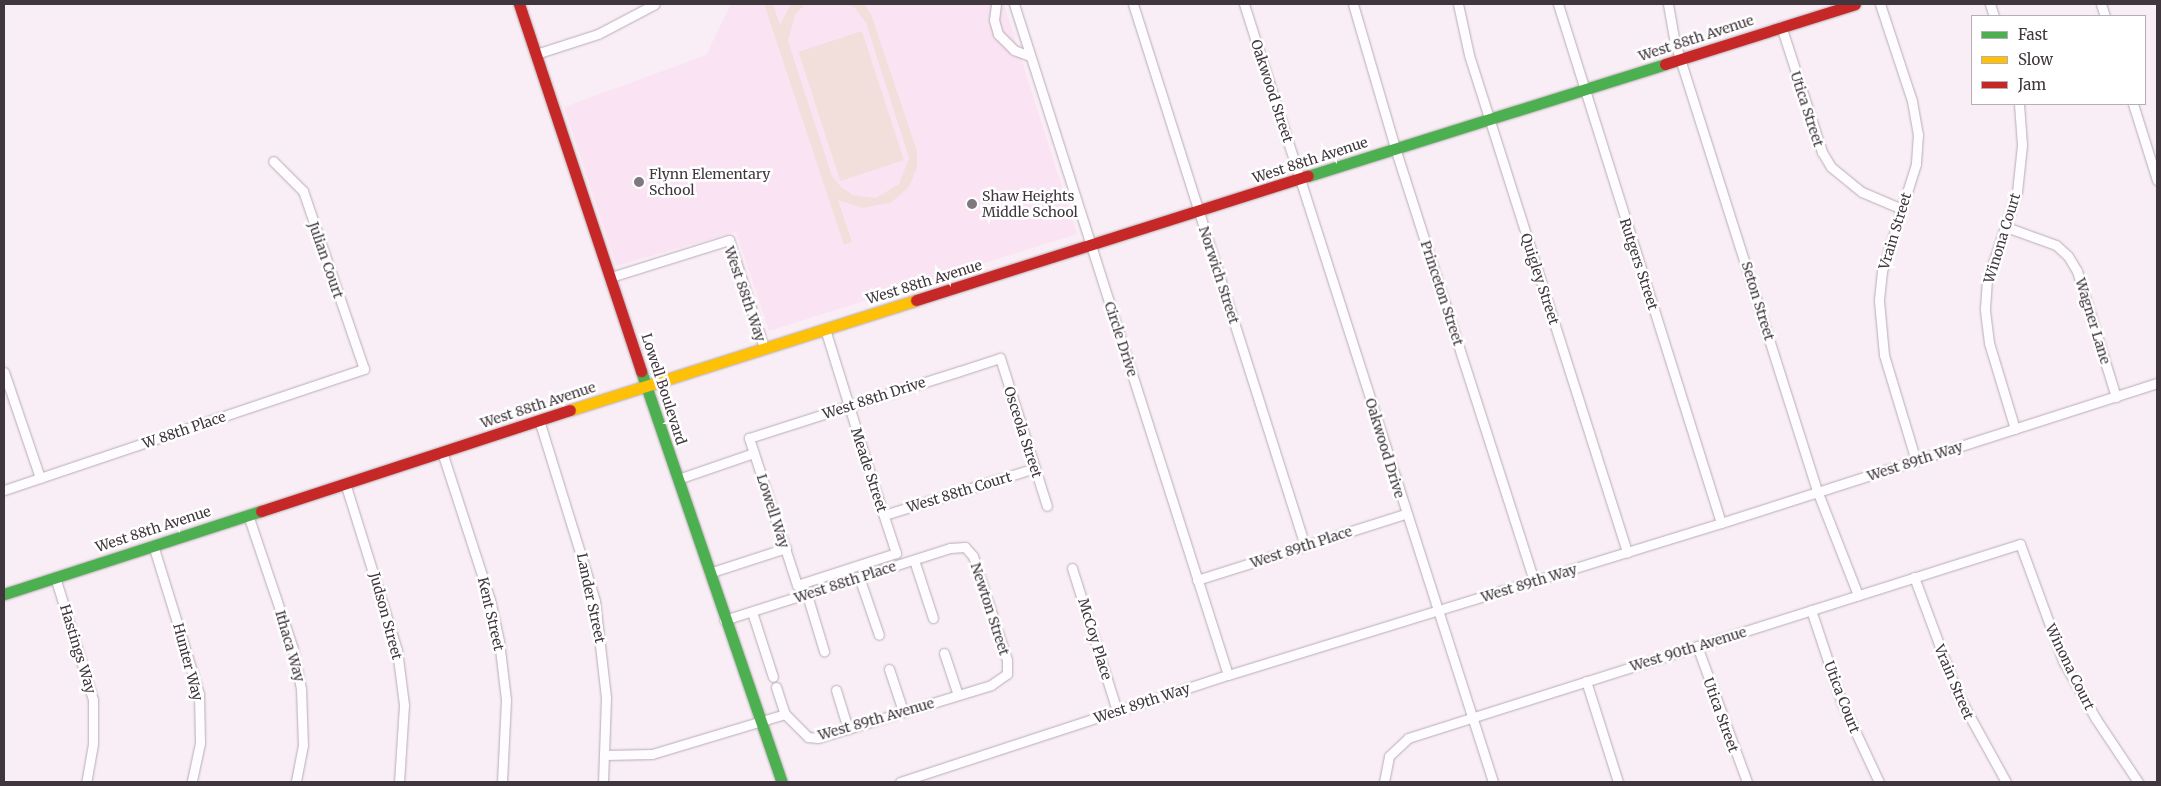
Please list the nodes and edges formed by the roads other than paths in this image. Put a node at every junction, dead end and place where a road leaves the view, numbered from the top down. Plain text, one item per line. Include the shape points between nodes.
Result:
1 (519, 4) edge
2 (655, 4) edge
3 (996, 4) edge
4 (1014, 4) edge
5 (1132, 4) edge
6 (1244, 4) edge
7 (1353, 4) edge
8 (1458, 4) edge
9 (1558, 4) edge
10 (1668, 4) edge
11 (1855, 4) edge
12 (1880, 4) edge
13 (1781, 26) junction
14 (536, 54) junction
15 (1030, 56) junction
16 (1682, 58) junction
17 (1583, 89) junction
18 (2019, 105) edge
19 (2133, 105) edge
20 (1489, 118) junction
21 (1395, 148) junction
22 (273, 161) dead end
23 (2156, 170) edge
24 (1300, 178) junction
25 (2157, 180) edge
26 (1902, 209) junction
27 (1198, 210) junction
28 (2006, 227) junction
29 (1091, 245) junction
30 (611, 277) junction
31 (826, 329) junction
32 (764, 348) junction
33 (1000, 358) joint
34 (364, 369) joint
35 (4, 372) edge
36 (2157, 383) edge
37 (647, 385) junction
38 (2116, 397) junction
39 (849, 406) junction
40 (539, 420) junction
41 (2015, 429) junction
42 (749, 438) joint
43 (442, 452) junction
44 (754, 453) junction
45 (1916, 461) junction
46 (1035, 468) junction
47 (40, 478) junction
48 (678, 479) junction
49 (345, 483) junction
50 (4, 490) edge
51 (1818, 493) junction
52 (1047, 506) dead end
53 (248, 514) junction
54 (1406, 514) junction
55 (884, 515) junction
56 (1721, 524) junction
57 (2020, 544) joint
58 (153, 545) junction
59 (1305, 546) junction
60 (965, 547) joint
61 (786, 548) junction
62 (1627, 552) junction
63 (914, 560) junction
64 (1072, 568) dead end
65 (709, 573) junction
66 (55, 577) junction
67 (859, 577) junction
68 (1914, 577) junction
69 (1198, 580) junction
70 (1534, 582) junction
71 (797, 585) joint
72 (4, 594) edge
73 (807, 595) junction
74 (1858, 595) junction
75 (1436, 610) junction
76 (1811, 610) junction
77 (752, 612) junction
78 (933, 618) dead end
79 (724, 620) junction
80 (879, 635) dead end
81 (1696, 646) junction
82 (824, 652) dead end
83 (944, 653) dead end
84 (889, 669) dead end
85 (1007, 674) joint
86 (1228, 675) junction
87 (773, 677) dead end
88 (1586, 681) junction
89 (776, 687) dead end
90 (836, 690) dead end
91 (958, 695) junction
92 (1117, 710) junction
93 (903, 711) junction
94 (785, 714) junction
95 (1472, 716) junction
96 (758, 720) junction
97 (848, 729) junction
98 (606, 755) junction
99 (86, 782) edge
100 (192, 782) edge
101 (296, 782) edge
102 (399, 782) edge
103 (502, 782) edge
104 (603, 782) edge
105 (782, 782) edge
106 (900, 782) edge
107 (1384, 782) edge
108 (1493, 782) edge
109 (1618, 782) edge
110 (1747, 782) edge
111 (1878, 782) edge
112 (2006, 782) edge
113 (2138, 782) edge

1 - 14 street, Lowell Boulevard
2 - 14 street via 598,34
3 - 15 street via 994,20 998,34 1014,50
4 - 15 street, Circle Drive
5 - 27 street, Norwich Street
6 - 24 street, Oakwood Street
7 - 21 street, Princeton Street
8 - 20 street, Quigley Street via 1465,42
9 - 17 street, Rutgers Street
10 - 16 street, Seton Street via 1675,43
11 - 13 street, West 88th Avenue
12 - 26 street, Vrain Street via 1912,101 1918,134 1916,164
13 - 16 street, West 88th Avenue
13 - 26 street, Utica Street via 1822,152 1831,167 1862,192
14 - 30 street, Lowell Boulevard
15 - 29 street, Circle Drive
16 - 17 street, West 88th Avenue
16 - 51 street, Seton Street
17 - 20 street, West 88th Avenue
17 - 56 street, Rutgers Street
18 - 28 street, Winona Court via 2022,145 2017,192
19 - 23 street
20 - 21 street, West 88th Avenue
20 - 62 street, Quigley Street
21 - 24 street, West 88th Avenue
21 - 70 street, Princeton Street
22 - 34 street, Julian Court via 302,191
23 - 25 street
24 - 27 street, West 88th Avenue
24 - 54 street, Oakwood Drive
26 - 45 street, Vrain Street via 1882,271 1880,325 1884,355
27 - 29 street, West 88th Avenue
27 - 59 street, Norwich Street
28 - 38 street, Wagner Lane via 2056,245 2078,271
28 - 41 street, Winona Court via 1987,281 1985,322
29 - 31 street, West 88th Avenue
29 - 69 street, Circle Drive
30 - 32 street, West 88th Way via 729,240
30 - 37 street, Lowell Boulevard
31 - 32 street, West 88th Avenue
31 - 39 street, Meade Street
32 - 37 street, West 88th Avenue
33 - 39 street, West 88th Drive
33 - 46 street, Osceola Street
34 - 47 street, W 88th Place
35 - 47 street
36 - 38 street, West 89th Way
37 - 40 street, West 88th Avenue
37 - 48 street, Lowell Boulevard
38 - 41 street, West 89th Way
39 - 42 street, West 88th Drive
39 - 55 street, Meade Street
40 - 43 street, West 88th Avenue
40 - 98 street, Lander Street via 595,601 604,665
41 - 45 street, West 89th Way
42 - 44 street, Lowell Way
43 - 49 street, West 88th Avenue
43 - 103 street, Kent Street via 490,600 499,641 506,700
44 - 48 street
44 - 61 street, Lowell Way
45 - 51 street, West 89th Way
46 - 52 street, Osceola Street
46 - 55 street, West 88th Court
47 - 50 street, W 88th Place
48 - 65 street, Lowell Boulevard
49 - 53 street, West 88th Avenue
49 - 102 street, Judson Street via 397,650 404,705
51 - 56 street, West 89th Way
51 - 74 street, Seton Street
53 - 58 street, West 88th Avenue
53 - 101 street, Ithaca Way via 302,689 302,745
54 - 59 street, West 89th Place
54 - 75 street, Oakwood Drive
55 - 71 street, Meade Street via 896,553
56 - 62 street, West 89th Way
57 - 68 street, West 90th Avenue
57 - 113 street, Winona Court via 2063,661 2096,719
58 - 66 street, West 88th Avenue
58 - 100 street, Hunter Way via 199,694 200,743
59 - 69 street, West 89th Place
60 - 63 street, West 88th Place via 950,548
60 - 85 street, Newton Street via 973,556 1007,660
61 - 65 street
61 - 71 street, Lowell Way
62 - 70 street, West 89th Way
63 - 67 street, West 88th Place
63 - 78 street
64 - 92 street, McCoy Place
65 - 79 street, Lowell Boulevard
66 - 72 street, West 88th Avenue
66 - 99 street, Hastings Way via 93,700 93,744
67 - 73 street, West 88th Place
67 - 80 street
68 - 74 street, West 90th Avenue
68 - 112 street, Vrain Street via 1958,695
69 - 86 street, Circle Drive
70 - 75 street, West 89th Way
73 - 77 street, West 88th Place
73 - 82 street
74 - 76 street, West 90th Avenue
75 - 86 street, West 89th Way
75 - 95 street, Oakwood Drive
76 - 81 street, West 90th Avenue
76 - 111 street, Utica Court via 1842,703
77 - 79 street, West 88th Place
77 - 87 street
79 - 96 street, Lowell Boulevard
81 - 88 street, West 90th Avenue
81 - 110 street, Utica Street
83 - 91 street
84 - 93 street
85 - 91 street, West 89th Avenue via 991,684
86 - 92 street, West 89th Way
88 - 95 street, West 90th Avenue
88 - 109 street
89 - 94 street
90 - 97 street
91 - 93 street, West 89th Avenue
92 - 106 street, West 89th Way
93 - 97 street, West 89th Avenue
94 - 96 street
94 - 97 street, West 89th Avenue via 808,737 818,738
95 - 107 street, West 90th Avenue via 1400,742 1389,756
95 - 108 street, Oakwood Drive
96 - 98 street via 652,754
96 - 105 street, Lowell Boulevard
98 - 104 street, Lander Street

